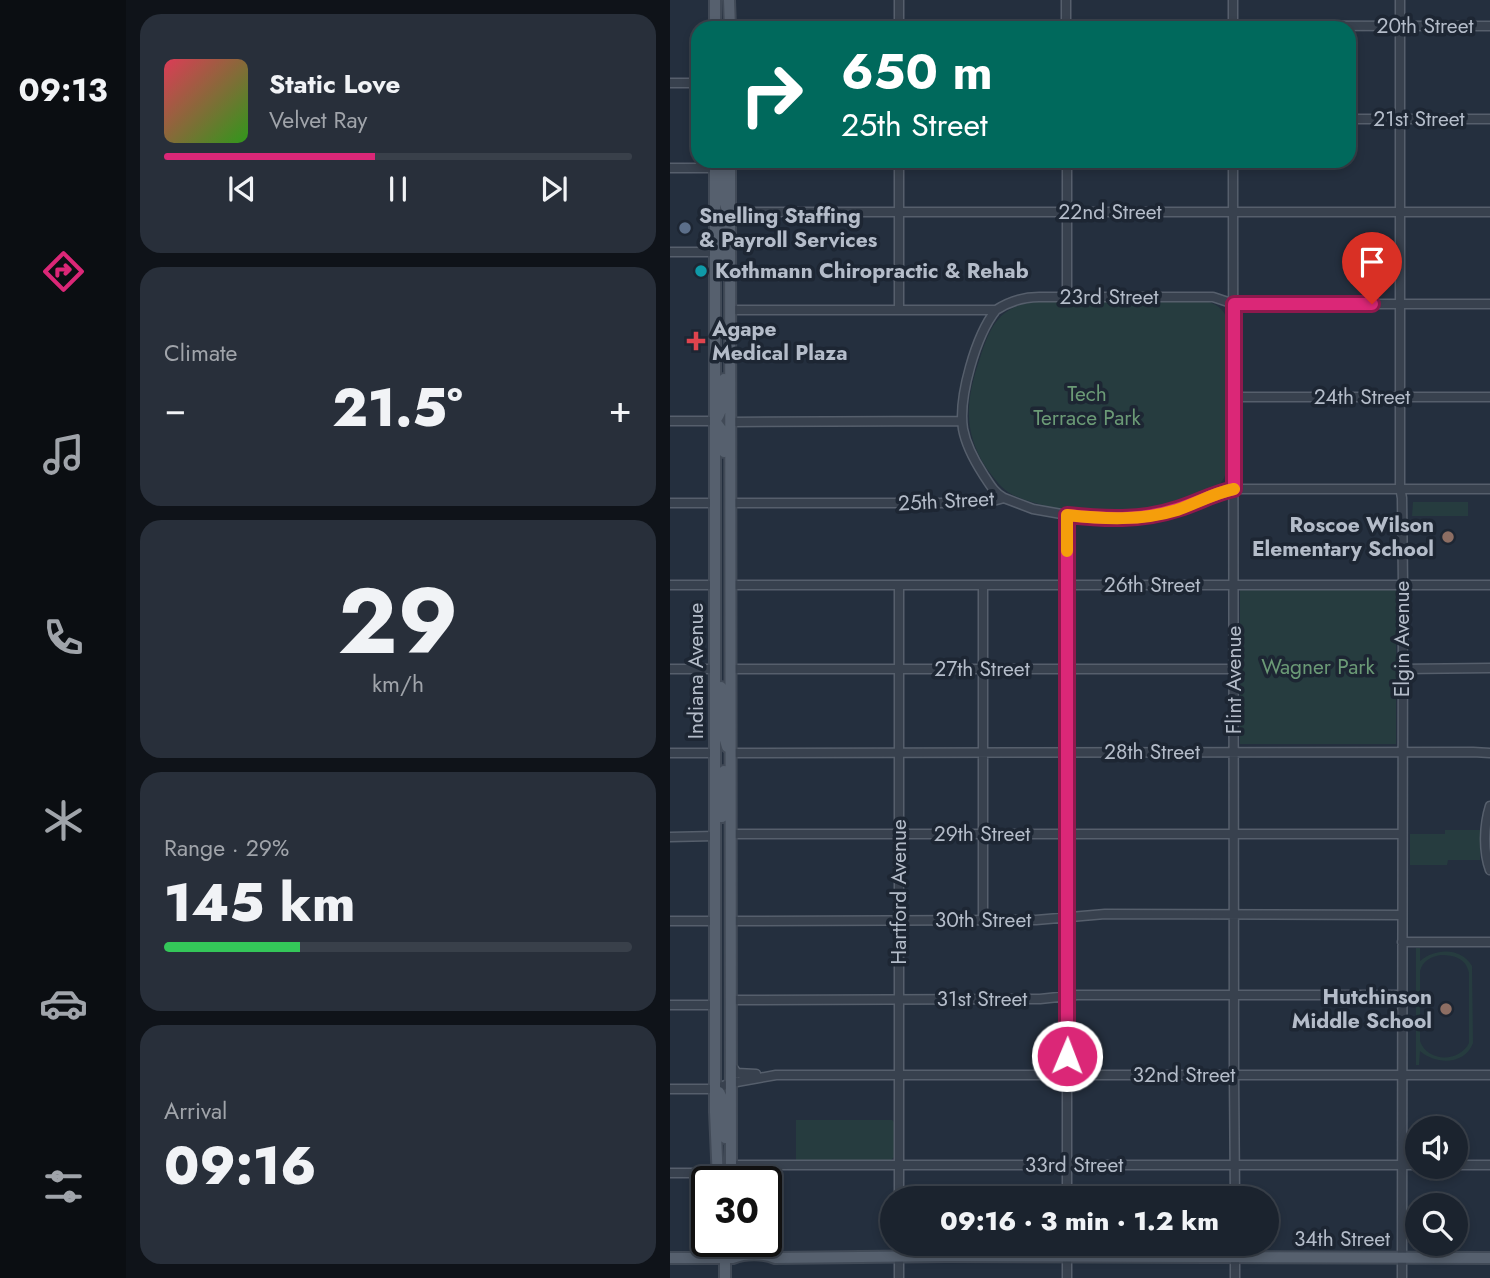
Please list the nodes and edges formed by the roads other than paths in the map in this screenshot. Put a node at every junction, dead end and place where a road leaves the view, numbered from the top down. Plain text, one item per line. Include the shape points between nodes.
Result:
1 (715, 0) edge
2 (729, 0) edge
3 (899, 0) edge
4 (1066, 0) edge
5 (1233, 0) edge
6 (1400, 0) edge
7 (715, 21) edge
8 (730, 21) edge
9 (899, 21) edge
10 (1067, 21) edge
11 (1233, 21) edge
12 (1356, 26) edge
13 (1400, 26) junction
14 (1490, 26) edge
15 (670, 83) edge
16 (691, 83) edge
17 (1356, 119) edge
18 (1400, 119) junction
19 (1490, 119) edge
20 (691, 165) edge
21 (670, 167) edge
22 (723, 168) edge
23 (723, 168) edge
24 (899, 168) edge
25 (1067, 168) edge
26 (1233, 168) edge
27 (730, 212) junction
28 (899, 212) junction
29 (1067, 212) junction
30 (1233, 212) junction
31 (1400, 212) junction
32 (1490, 212) edge
33 (670, 252) edge
34 (715, 252) junction
35 (715, 291) junction
36 (1067, 297) junction
37 (1234, 304) junction
38 (1400, 304) junction
39 (1490, 304) edge
40 (731, 310) junction
41 (899, 310) junction
42 (996, 310) junction
43 (1234, 397) junction
44 (1399, 397) junction
45 (1490, 397) edge
46 (670, 421) edge
47 (715, 421) junction
48 (731, 422) junction
49 (962, 422) junction
50 (1234, 489) junction
51 (1400, 489) junction
52 (1490, 489) edge
53 (1004, 498) junction
54 (670, 503) edge
55 (715, 503) junction
56 (731, 503) junction
57 (1067, 515) junction
58 (670, 585) edge
59 (715, 585) junction
60 (731, 585) junction
61 (899, 585) junction
62 (983, 585) junction
63 (1067, 585) junction
64 (1234, 585) junction
65 (1403, 585) junction
66 (1490, 585) edge
67 (1490, 668) edge
68 (670, 669) edge
69 (715, 669) junction
70 (731, 669) junction
71 (899, 669) junction
72 (983, 669) junction
73 (1067, 669) junction
74 (1234, 669) junction
75 (1402, 669) junction
76 (899, 752) junction
77 (984, 752) junction
78 (1067, 752) junction
79 (1234, 752) junction
80 (1402, 752) junction
81 (670, 753) edge
82 (715, 753) junction
83 (731, 753) junction
84 (1490, 753) edge
85 (1490, 806) edge
86 (731, 834) junction
87 (899, 834) junction
88 (984, 834) junction
89 (1067, 834) junction
90 (1234, 834) junction
91 (1402, 834) junction
92 (670, 836) edge
93 (715, 836) junction
94 (1490, 870) edge
95 (1234, 914) junction
96 (1402, 915) junction
97 (1068, 918) junction
98 (670, 921) edge
99 (715, 921) junction
100 (731, 921) junction
101 (899, 921) junction
102 (983, 921) junction
103 (1402, 942) junction
104 (1490, 942) edge
105 (1234, 995) junction
106 (1402, 995) junction
107 (1067, 996) junction
108 (900, 999) junction
109 (731, 1000) junction
110 (670, 1005) edge
111 (715, 1005) junction
112 (731, 1065) junction
113 (776, 1075) junction
114 (899, 1075) junction
115 (1067, 1075) junction
116 (1234, 1075) junction
117 (1402, 1075) junction
118 (1490, 1075) edge
119 (731, 1083) junction
120 (670, 1089) edge
121 (715, 1089) junction
122 (731, 1165) junction
123 (899, 1165) junction
124 (1067, 1165) junction
125 (1235, 1165) junction
126 (1402, 1165) junction
127 (1468, 1165) edge
128 (1490, 1165) edge
129 (718, 1166) edge
130 (670, 1173) edge
131 (691, 1173) edge
132 (899, 1186) edge
133 (1067, 1186) edge
134 (1235, 1186) edge
135 (670, 1258) edge
136 (729, 1258) junction
137 (899, 1258) junction
138 (1067, 1258) junction
139 (1235, 1258) junction
140 (1402, 1258) junction
141 (1490, 1258) edge
142 (725, 1278) edge
143 (899, 1278) edge
144 (1067, 1278) edge
145 (1235, 1278) edge
146 (1402, 1278) edge

1 - 7 main road
2 - 8 main road
3 - 9 street
4 - 10 street
5 - 11 street
6 - 13 street, Elgin Avenue
12 - 13 street, 20th Street
13 - 14 street, 20th Street
13 - 18 street, Elgin Avenue
15 - 16 street
17 - 18 street, 21st Street
18 - 19 street, 21st Street
18 - 31 street, Elgin Avenue
20 - 21 street
22 - 27 main road via 724,204
23 - 34 main road, Indiana Avenue
24 - 28 street
25 - 29 street
26 - 30 street, Flint Avenue
27 - 28 street, 22nd Street
27 - 35 main road via 723,219 722,273
27 - 40 main road, Indiana Avenue
28 - 29 street, 22nd Street
28 - 41 street
29 - 30 street, 22nd Street
29 - 36 street
30 - 31 street, 22nd Street
30 - 37 street, Flint Avenue
31 - 32 street, 22nd Street
31 - 38 street, Elgin Avenue
33 - 34 street
34 - 35 main road, Indiana Avenue
35 - 47 main road, Indiana Avenue
36 - 37 street, 23rd Street via 1212,298
36 - 42 street, 23rd Street via 1022,298
37 - 38 street, 23rd Street
37 - 43 street, Flint Avenue
38 - 39 street, 23rd Street
38 - 44 street, Elgin Avenue
40 - 41 street, 23rd Street
40 - 47 main road via 723,406
40 - 48 main road, Indiana Avenue
41 - 42 street, 23rd Street
42 - 49 street via 971,368
43 - 44 street, 24th Street
43 - 50 street, Flint Avenue
44 - 45 street, 24th Street
44 - 51 street, Elgin Avenue
46 - 47 street
47 - 55 main road, Indiana Avenue
47 - 56 main road via 721,429 724,486
48 - 49 street
48 - 56 main road, Indiana Avenue
49 - 53 street via 977,464
50 - 51 street, 25th Street
50 - 57 street, 25th Street via 1139,518
50 - 64 street, Flint Avenue
51 - 52 street, 25th Street
51 - 65 street, Elgin Avenue
53 - 56 street, 25th Street via 986,503
53 - 57 street, 25th Street
54 - 55 street
55 - 59 main road, Indiana Avenue
56 - 60 main road, Indiana Avenue
57 - 63 street
58 - 59 street
59 - 69 main road, Indiana Avenue
60 - 61 street, 26th Street
60 - 70 main road, Indiana Avenue
61 - 62 street, 26th Street
61 - 71 street, Hartford Avenue
62 - 63 street, 26th Street
62 - 72 street
63 - 64 street, 26th Street
63 - 73 street
64 - 65 street, 26th Street
64 - 74 street, Flint Avenue
65 - 66 street, 26th Street
65 - 75 street, Elgin Avenue
67 - 75 street
68 - 69 street
69 - 82 main road, Indiana Avenue
69 - 83 main road via 722,694 725,746
70 - 71 street, 27th Street
70 - 83 main road, Indiana Avenue
71 - 72 street, 27th Street
71 - 76 street, Hartford Avenue
72 - 73 street, 27th Street
72 - 77 street
73 - 74 street, 27th Street
73 - 78 street
74 - 79 street, Flint Avenue
75 - 80 street, Elgin Avenue
76 - 77 street, 28th Street
76 - 83 street, 28th Street
76 - 87 street, Hartford Avenue
77 - 78 street, 28th Street
77 - 88 street
78 - 79 street, 28th Street
78 - 89 street
79 - 80 street, 28th Street
79 - 90 street, Flint Avenue
80 - 84 street, 28th Street
80 - 91 street, Elgin Avenue
81 - 82 street
82 - 93 main road, Indiana Avenue
83 - 86 main road, Indiana Avenue
83 - 93 main road via 724,762 722,821
85 - 94 street via 1486,831
86 - 87 street, 29th Street
86 - 100 main road, Indiana Avenue
87 - 88 street, 29th Street
87 - 101 street, Hartford Avenue
88 - 89 street, 29th Street
88 - 102 street
89 - 90 street, 29th Street
89 - 97 street
90 - 91 street, 29th Street
90 - 95 street, Flint Avenue
91 - 96 street, Elgin Avenue
92 - 93 street
93 - 99 main road, Indiana Avenue
95 - 96 street, 30th Street
95 - 97 street, 30th Street
95 - 105 street, Flint Avenue
96 - 103 street, Elgin Avenue
97 - 102 street, 30th Street
97 - 107 street
98 - 99 street
99 - 111 main road, Indiana Avenue
100 - 101 street, 30th Street
100 - 109 main road, Indiana Avenue
101 - 102 street, 30th Street
101 - 108 street, Hartford Avenue
103 - 104 street
103 - 106 street, Elgin Avenue
105 - 106 street, 31st Street
105 - 107 street, 31st Street
105 - 116 street, Flint Avenue
106 - 117 street, Elgin Avenue
107 - 108 street, 31st Street
107 - 115 street
108 - 109 street, 31st Street
108 - 114 street, Hartford Avenue
109 - 112 main road, Indiana Avenue
110 - 111 street
111 - 119 main road via 722,1036 722,1071
111 - 121 main road, Indiana Avenue
112 - 113 street via 739,1074
112 - 119 main road, Indiana Avenue
113 - 114 street, 32nd Street
113 - 119 street, 32nd Street
114 - 115 street, 32nd Street
114 - 123 street, Hartford Avenue
115 - 116 street, 32nd Street
115 - 124 street
116 - 117 street, 32nd Street
116 - 125 street, Flint Avenue
117 - 118 street, 32nd Street
117 - 126 street, Elgin Avenue
119 - 121 street, 32nd Street
119 - 122 main road, Indiana Avenue
120 - 121 street, 32nd Street
121 - 122 main road via 722,1098
121 - 129 main road, Indiana Avenue
122 - 123 street, 33rd Street
123 - 124 street, 33rd Street
123 - 132 street, Hartford Avenue
124 - 125 street, 33rd Street
124 - 133 street
125 - 126 street, 33rd Street
125 - 134 street, Flint Avenue
126 - 140 street, Elgin Avenue
127 - 128 street
130 - 131 street
135 - 136 main road, 34th Street
136 - 137 main road, 34th Street
136 - 142 main road
137 - 138 main road, 34th Street
137 - 143 street
138 - 139 main road, 34th Street
138 - 144 street
139 - 140 main road, 34th Street
139 - 145 street
140 - 141 main road, 34th Street
140 - 146 street, Elgin Avenue

